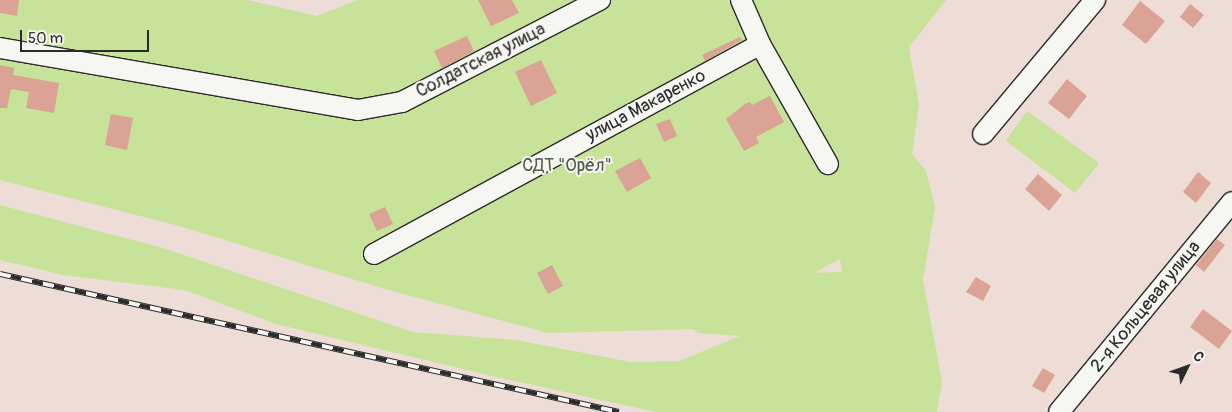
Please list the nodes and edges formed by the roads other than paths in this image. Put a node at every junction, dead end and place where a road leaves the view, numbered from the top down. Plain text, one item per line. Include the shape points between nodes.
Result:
1 (600, 0) edge
2 (741, 0) edge
3 (1095, 0) edge
4 (760, 44) junction
5 (0, 48) edge
6 (983, 134) dead end
7 (828, 164) dead end
8 (1232, 202) edge
9 (374, 254) dead end
10 (1059, 412) edge

1 - 5 street, Солдатская улица via 402,102 358,110
2 - 4 street
3 - 6 street
4 - 7 street
4 - 9 street, улица Макаренко
8 - 10 street, 2-я Кольцевая улица

